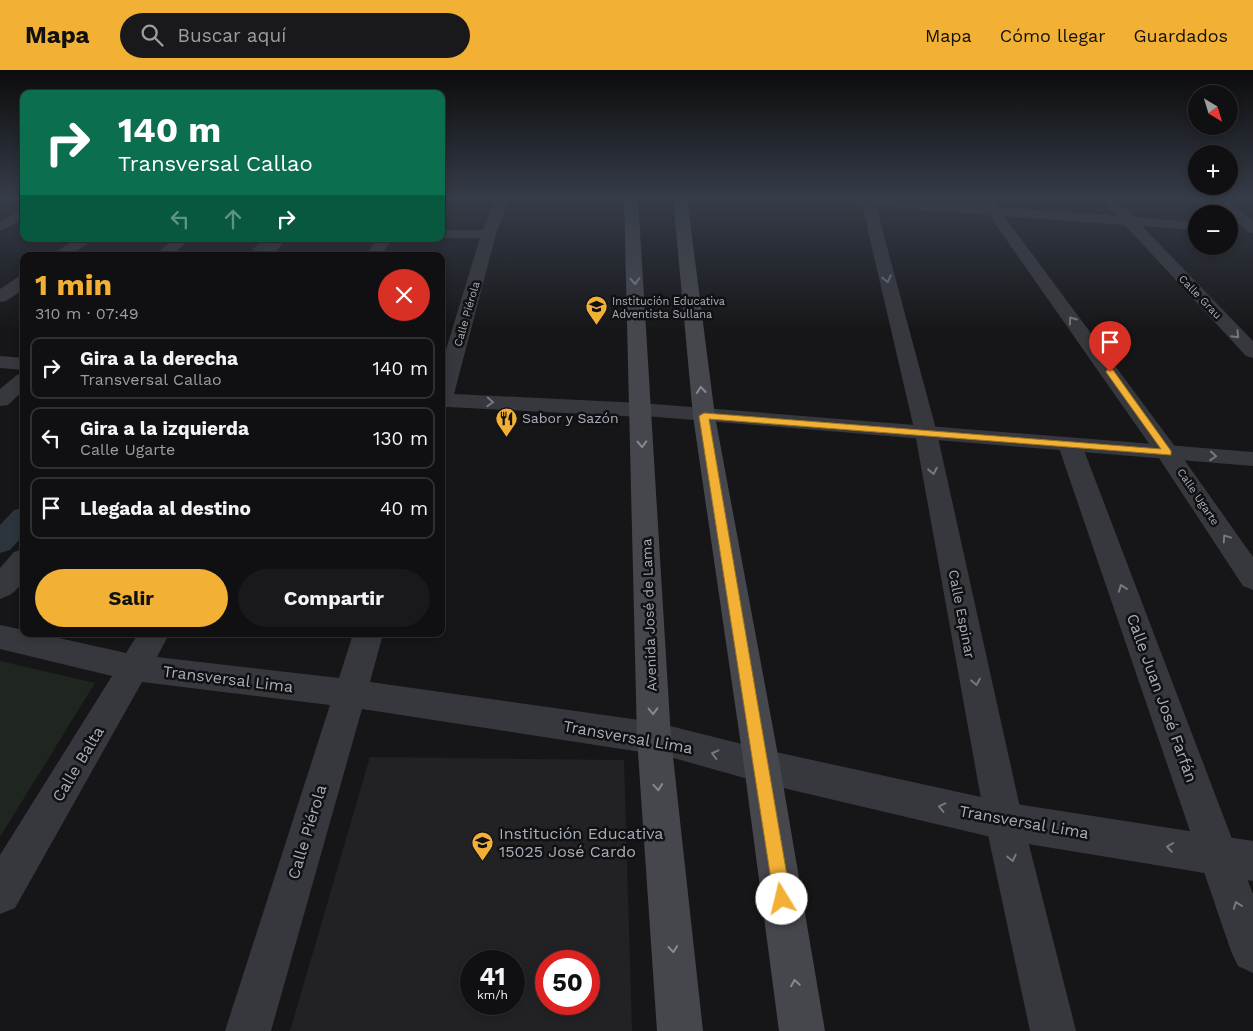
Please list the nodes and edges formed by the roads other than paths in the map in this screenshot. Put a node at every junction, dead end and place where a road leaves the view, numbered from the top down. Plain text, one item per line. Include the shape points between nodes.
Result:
1 (80, 243) edge
2 (177, 243) edge
3 (487, 243) edge
4 (633, 243) edge
5 (685, 243) edge
6 (879, 243) edge
7 (1017, 243) edge
8 (1149, 243) edge
9 (66, 252) edge
10 (167, 252) edge
11 (20, 284) edge
12 (0, 297) edge
13 (1253, 352) edge
14 (0, 362) edge
15 (20, 364) edge
16 (20, 382) edge
17 (445, 390) edge
18 (0, 400) edge
19 (445, 401) edge
20 (641, 410) junction
21 (704, 416) junction
22 (926, 434) junction
23 (1070, 445) junction
24 (1168, 453) junction
25 (1253, 459) edge
26 (20, 564) edge
27 (1253, 579) edge
28 (0, 588) edge
29 (0, 637) edge
30 (152, 637) edge
31 (367, 637) edge
32 (135, 668) junction
33 (349, 693) junction
34 (654, 738) junction
35 (762, 766) junction
36 (1004, 821) junction
37 (1236, 858) edge
38 (0, 893) edge
39 (1253, 951) edge
40 (248, 1031) edge
41 (680, 1031) edge
42 (802, 1031) edge
43 (1053, 1031) edge

1 - 9 street
2 - 10 street
3 - 17 street, Calle Piérola
4 -> 20 main road, Avenida José de Lama
21 -> 5 main road
6 -> 22 street, Calle Espinar
24 -> 7 street, Calle Ugarte
8 -> 13 street, Calle Grau
11 - 12 street
14 - 15 street
16 - 18 street
19 -> 20 street
20 - 21 street
20 -> 34 main road, Avenida José de Lama
21 - 22 street
21 - 35 main road
22 - 23 street
22 -> 36 street, Calle Espinar
23 - 24 street
37 -> 23 street, Calle Juan José Farfán
24 -> 25 street
27 -> 24 street, Calle Ugarte
26 - 28 street
29 - 32 street, Transversal Lima
30 - 32 street, Calle Balta
31 - 33 street, Calle Piérola
32 - 33 street, Transversal Lima
32 - 38 street, Calle Balta
33 - 34 street, Transversal Lima
33 - 40 street, Calle Piérola
35 -> 34 street, Transversal Lima
34 -> 41 main road, Avenida José de Lama
36 -> 35 street, Transversal Lima
42 -> 35 main road
37 -> 36 street, Transversal Lima
36 -> 43 street, Calle Espinar
39 -> 37 street, Calle Juan José Farfán

